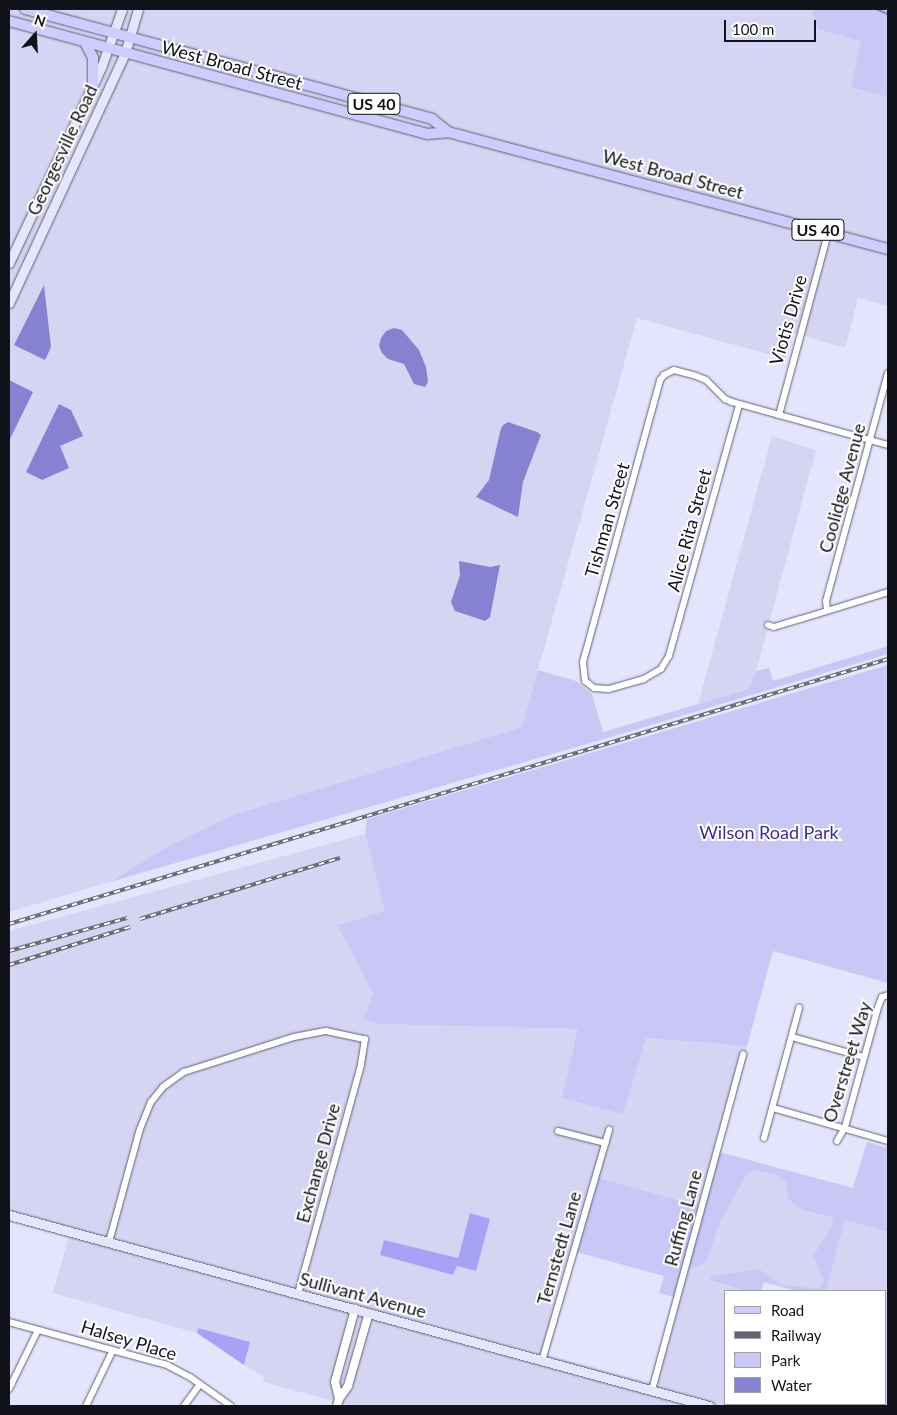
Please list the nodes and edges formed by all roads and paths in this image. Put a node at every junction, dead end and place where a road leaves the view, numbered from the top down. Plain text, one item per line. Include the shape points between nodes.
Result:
1 (25, 9) edge
2 (122, 9) edge
3 (138, 9) edge
4 (9, 21) edge
5 (115, 33) junction
6 (130, 37) junction
7 (86, 42) junction
8 (109, 49) junction
9 (125, 53) junction
10 (93, 84) junction
11 (448, 132) junction
12 (828, 233) junction
13 (888, 249) edge
14 (9, 263) edge
15 (9, 303) edge
16 (888, 374) edge
17 (739, 405) junction
18 (778, 415) junction
19 (870, 440) junction
20 (888, 446) edge
21 (888, 592) edge
22 (827, 610) junction
23 (768, 625) dead end
24 (666, 663) joint
25 (888, 995) edge
26 (799, 1008) dead end
27 (792, 1037) junction
28 (743, 1054) dead end
29 (864, 1057) junction
30 (773, 1108) junction
31 (845, 1127) junction
32 (609, 1130) dead end
33 (558, 1131) dead end
34 (764, 1138) dead end
35 (837, 1140) dead end
36 (888, 1141) edge
37 (605, 1144) junction
38 (9, 1215) edge
39 (109, 1242) junction
40 (298, 1294) junction
41 (355, 1309) junction
42 (370, 1313) junction
43 (9, 1322) edge
44 (38, 1330) junction
45 (113, 1350) junction
46 (542, 1360) junction
47 (200, 1384) junction
48 (9, 1389) edge
49 (652, 1390) junction
50 (338, 1402) edge
51 (86, 1406) edge
52 (184, 1406) edge
53 (231, 1406) edge
54 (709, 1406) edge

1 - 5 main road, West Broad Street / US 40
2 - 5 main road, Georgesville Road
3 - 6 main road, Georgesville Road
4 - 7 main road, West Broad Street / US 40
5 - 6 main road, West Broad Street / US 40
5 - 8 main road, Georgesville Road
6 - 9 main road, Georgesville Road
6 - 11 main road, West Broad Street / US 40 via 432,119
7 - 8 main road, West Broad Street / US 40
7 - 10 main road via 93,58
8 - 9 main road, West Broad Street / US 40
8 - 10 main road, Georgesville Road
9 - 11 main road, West Broad Street / US 40 via 427,134
9 - 15 main road, Georgesville Road
10 - 14 main road, Georgesville Road
11 - 12 main road, West Broad Street / US 40
12 - 13 main road, West Broad Street / US 40
12 - 18 street, Viotis Drive
16 - 19 street, Coolidge Avenue
17 - 18 street
17 - 24 street, Alice Rita Street
17 - 24 street, Tishman Street via 725,399 706,380 678,371 670,371 660,380 583,662 585,681 594,688 608,689 644,679
18 - 19 street
19 - 20 street
19 - 22 street, Coolidge Avenue via 826,601
21 - 22 street
22 - 23 street via 774,627
25 - 29 street, Overstreet Way via 882,997 878,1007
26 - 27 street
27 - 29 street
27 - 30 street
28 - 49 street, Ruffing Lane
29 - 31 street, Overstreet Way
30 - 31 street
30 - 34 street
31 - 35 street, Overstreet Way
31 - 36 street
32 - 37 street, Ternstedt Lane
33 - 37 street
37 - 46 street, Ternstedt Lane
38 - 39 main road, Sullivant Avenue
39 - 40 main road, Sullivant Avenue
39 - 40 street, Exchange Drive via 140,1129 151,1102 163,1086 191,1069 294,1037 326,1031 366,1040
40 - 41 main road, Sullivant Avenue
41 - 42 main road, Sullivant Avenue
41 - 50 street via 335,1382
42 - 46 main road, Sullivant Avenue
42 - 50 street via 348,1386
43 - 44 street, Halsey Place
44 - 45 street, Halsey Place
44 - 48 street
45 - 47 street, Halsey Place via 167,1366
45 - 51 street
46 - 49 main road, Sullivant Avenue
47 - 52 street
47 - 53 street, Halsey Place
49 - 54 main road, Sullivant Avenue

